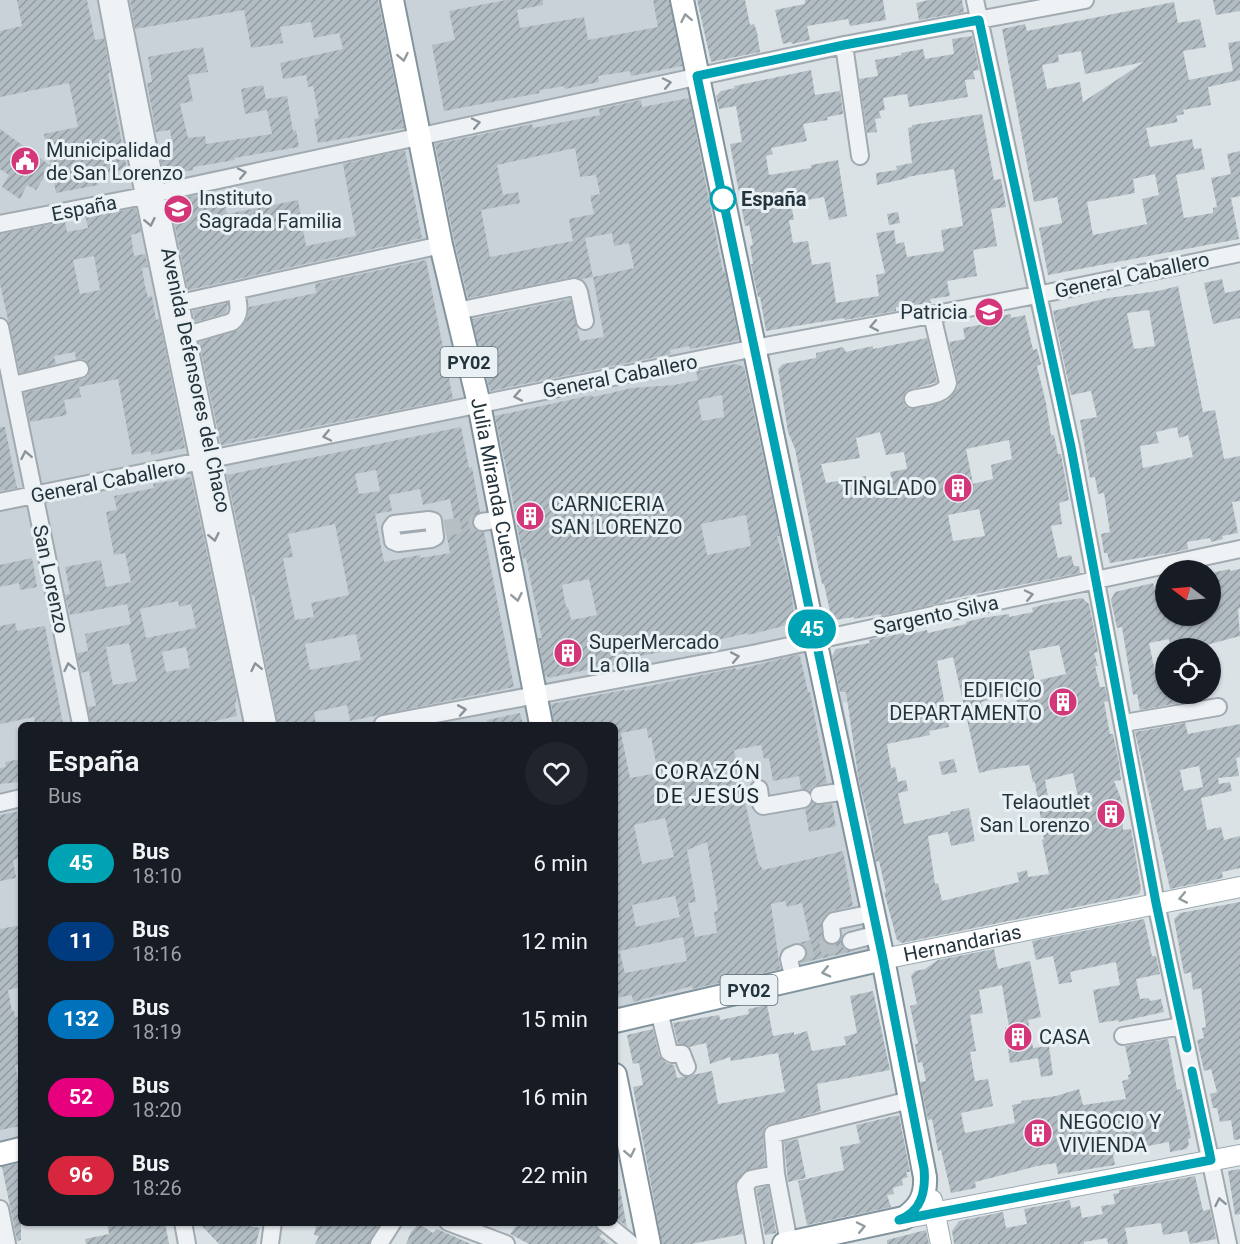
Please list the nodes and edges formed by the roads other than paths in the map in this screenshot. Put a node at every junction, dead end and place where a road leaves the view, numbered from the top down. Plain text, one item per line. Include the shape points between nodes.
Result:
1 (107, 0) edge
2 (119, 0) edge
3 (392, 0) edge
4 (682, 0) edge
5 (975, 0) edge
6 (1085, 0) edge
7 (979, 20) junction
8 (844, 45) junction
9 (697, 76) junction
10 (419, 135) junction
11 (860, 156) dead end
12 (150, 194) junction
13 (0, 224) edge
14 (441, 245) junction
15 (1240, 253) edge
16 (236, 291) junction
17 (1037, 295) junction
18 (173, 305) junction
19 (457, 311) junction
20 (932, 315) junction
21 (585, 321) dead end
22 (0, 327) edge
23 (187, 335) junction
24 (755, 348) junction
25 (81, 369) dead end
26 (13, 385) junction
27 (913, 399) dead end
28 (479, 404) junction
29 (206, 462) junction
30 (34, 495) junction
31 (0, 502) edge
32 (1240, 549) edge
33 (1097, 580) junction
34 (815, 640) junction
35 (536, 697) junction
36 (1218, 707) dead end
37 (81, 722) edge
38 (253, 722) edge
39 (268, 722) edge
40 (394, 722) edge
41 (541, 722) edge
42 (1124, 723) junction
43 (759, 789) dead end
44 (847, 791) junction
45 (18, 799) edge
46 (0, 803) edge
47 (1240, 887) edge
48 (1156, 903) junction
49 (875, 924) junction
50 (831, 935) tunnel mouth
51 (851, 941) tunnel mouth
52 (796, 953) dead end
53 (883, 959) junction
54 (794, 980) junction
55 (659, 1011) junction
56 (618, 1020) edge
57 (1182, 1026) junction
58 (1123, 1036) dead end
59 (687, 1066) dead end
60 (618, 1090) edge
61 (910, 1100) junction
62 (18, 1150) edge
63 (0, 1154) edge
64 (1240, 1155) edge
65 (1211, 1160) junction
66 (924, 1169) junction
67 (776, 1174) junction
68 (0, 1209) edge
69 (935, 1212) junction
70 (899, 1220) junction
71 (184, 1226) edge
72 (272, 1226) edge
73 (390, 1226) edge
74 (459, 1226) edge
75 (609, 1226) edge
76 (787, 1243) edge
77 (8, 1244) edge
78 (187, 1244) edge
79 (270, 1244) edge
80 (379, 1244) edge
81 (506, 1244) edge
82 (631, 1244) edge
83 (649, 1244) edge
84 (755, 1244) edge
85 (941, 1244) edge
86 (1228, 1244) edge

1 - 12 street, Avenida Defensores del Chaco
2 - 12 street, Avenida Defensores del Chaco
3 -> 10 highway, Julia Miranda Cueto / PY02
9 -> 4 highway
5 - 7 street
6 - 7 street, España
7 - 8 street, España
7 - 17 street
8 - 9 street, España
8 - 11 street
10 -> 9 street, España
9 - 24 highway
12 -> 10 street, España
10 - 14 highway, Julia Miranda Cueto / PY02
12 - 13 street, España
12 - 18 street, Avenida Defensores del Chaco
14 - 16 street
14 - 19 highway, Julia Miranda Cueto / PY02
15 - 17 street, General Caballero
16 - 18 street
16 - 23 street via 237,318
17 - 20 street, General Caballero
17 - 33 street
18 - 23 street, Avenida Defensores del Chaco
18 - 29 street, Avenida Defensores del Chaco
19 - 21 street via 574,287 579,292
19 - 28 highway, Julia Miranda Cueto / PY02
20 -> 24 street, General Caballero
20 - 27 street via 947,388
22 - 26 street, San Lorenzo
23 - 29 street, Avenida Defensores del Chaco
24 -> 28 street, General Caballero
24 - 34 highway
25 - 26 street
30 -> 26 street, San Lorenzo
28 -> 29 street, General Caballero
28 -> 35 highway, Julia Miranda Cueto / PY02 via 492,521
29 - 30 street, General Caballero
29 -> 38 street, Avenida Defensores del Chaco
39 -> 29 street, Avenida Defensores del Chaco
30 - 31 street, General Caballero
37 -> 30 street, San Lorenzo
32 - 33 street, Sargento Silva
34 -> 33 street, Sargento Silva
33 - 42 street
35 -> 34 street, Sargento Silva
34 - 44 highway
40 -> 35 street, Sargento Silva
35 - 41 highway, Julia Miranda Cueto / PY02
36 - 42 street
42 - 48 street
43 - 44 street via 763,806
44 - 49 highway
45 - 46 street
47 -> 48 main road, Hernandarias
48 - 53 main road, Hernandarias
48 - 57 street
49 - 50 street via 834,921
49 - 51 street
49 - 53 highway
52 - 54 street via 789,959
53 -> 54 highway, Hernandarias / PY02
53 - 61 highway
54 - 55 highway, Hernandarias / PY02
55 - 56 highway, Hernandarias / PY02
55 - 59 street via 669,1052 682,1054
57 - 58 street
57 - 65 street
60 -> 83 highway
61 - 66 highway
61 - 67 street via 773,1134
62 - 63 highway
64 - 65 main road
65 - 69 main road
86 -> 65 street
66 - 69 main road
66 - 70 highway via 923,1198 910,1214
67 - 76 street
67 - 84 street via 751,1179 745,1186
68 - 77 street
69 - 70 main road
69 - 85 main road
76 -> 70 highway
71 - 78 street
72 - 79 street
73 - 80 street
74 - 81 street
75 - 82 street

